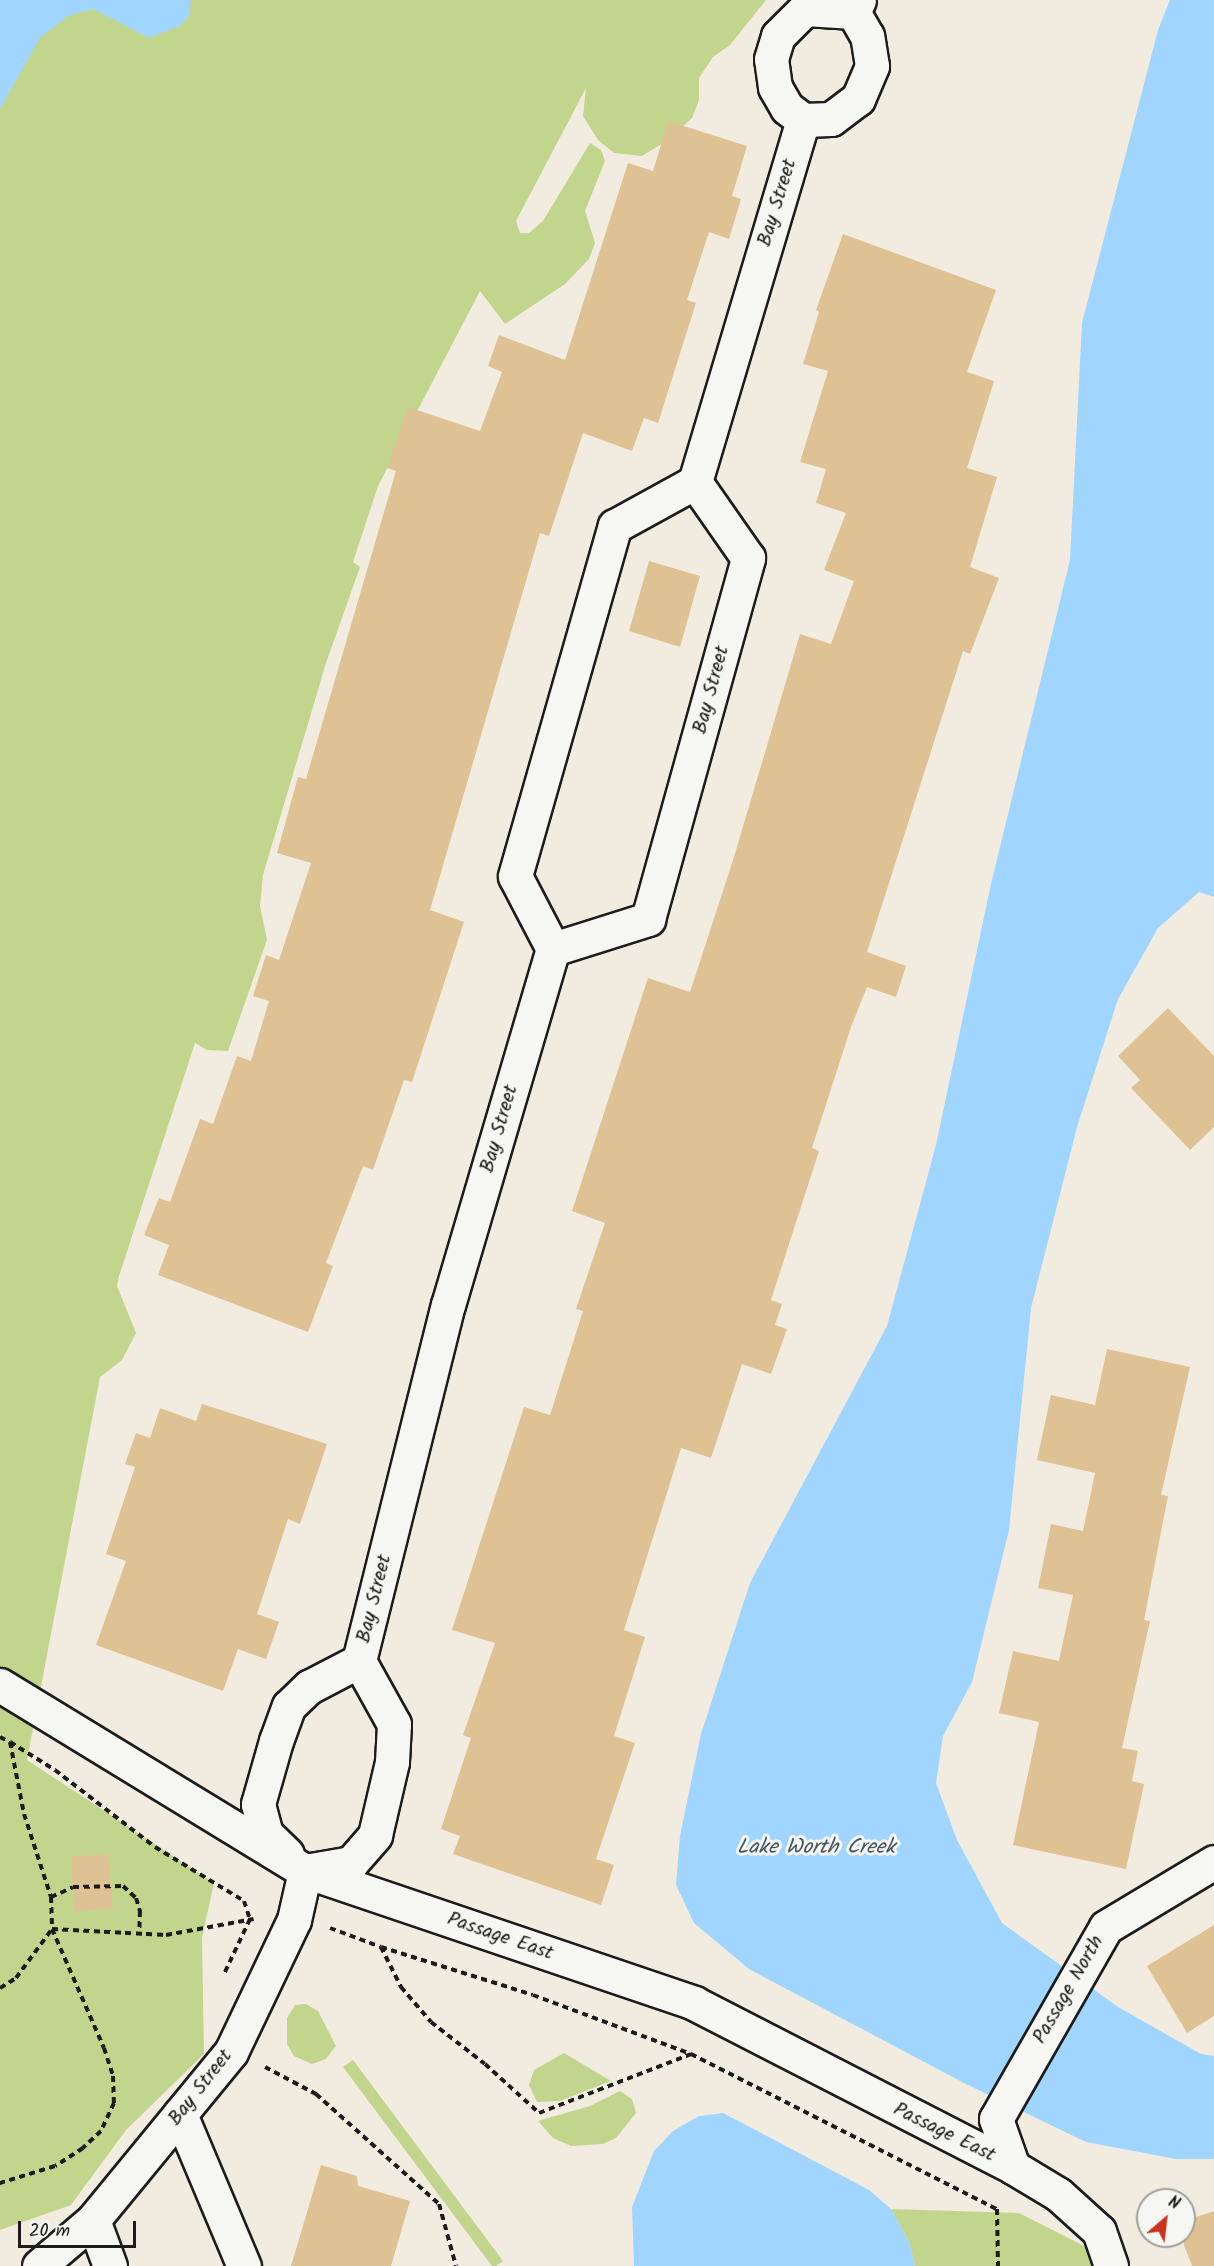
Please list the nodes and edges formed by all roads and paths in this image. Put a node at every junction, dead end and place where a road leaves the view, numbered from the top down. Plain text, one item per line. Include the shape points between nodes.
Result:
1 (856, 6) edge
2 (803, 120) junction
3 (695, 482) junction
4 (553, 949) junction
5 (359, 1661) junction
6 (0, 1685) edge
7 (0, 1737) edge
8 (10, 1742) junction
9 (1214, 1862) edge
10 (305, 1871) junction
11 (51, 1897) junction
12 (250, 1918) junction
13 (294, 1920) junction
14 (52, 1929) junction
15 (139, 1934) junction
16 (381, 1947) junction
17 (0, 1988) edge
18 (231, 2052) junction
19 (692, 2054) junction
20 (180, 2114) junction
21 (1013, 2167) junction
22 (0, 2183) edge
23 (93, 2220) junction
24 (39, 2266) edge
25 (110, 2266) edge
26 (244, 2266) edge
27 (456, 2266) edge
28 (998, 2266) edge
29 (1112, 2266) edge

1 - 2 lane via 872,66 858,99 831,119
1 - 2 lane via 805,9 778,36 771,59 775,87 787,108
2 - 3 lane, Bay Street
3 - 4 lane via 615,526 514,876
3 - 4 lane, Bay Street via 748,558 648,919
4 - 5 lane, Bay Street via 448,1305
5 - 10 lane, Bay Street via 394,1724 392,1762 375,1835 351,1863
5 - 10 lane via 309,1687 289,1706 258,1804 266,1834
6 - 10 lane, Passage East
7 - 8 path
8 - 11 path via 24,1814
8 - 12 path via 55,1770 155,1847 232,1892 244,1901
9 - 21 lane, Passage North via 1106,1927 996,2119
10 - 13 lane, Bay Street
10 - 21 lane, Passage East via 694,2004
11 - 14 path
11 - 15 path via 73,1887 123,1886 136,1898
12 - 13 path
12 - 15 path via 166,1935
13 - 16 path
13 - 18 lane, Bay Street
14 - 15 path
14 - 17 path via 16,1978
14 - 22 path via 104,2048 113,2076 114,2103 101,2131 83,2148 55,2166
16 - 19 path via 533,1995
16 - 19 path via 400,1987 431,2022 539,2113
18 - 20 lane, Bay Street
18 - 27 path via 316,2094 439,2204
19 - 28 path via 997,2209
20 - 23 lane, Bay Street
20 - 26 lane
21 - 29 lane, Passage East via 1058,2194 1099,2231
23 - 24 lane, Bay Street
23 - 25 lane

